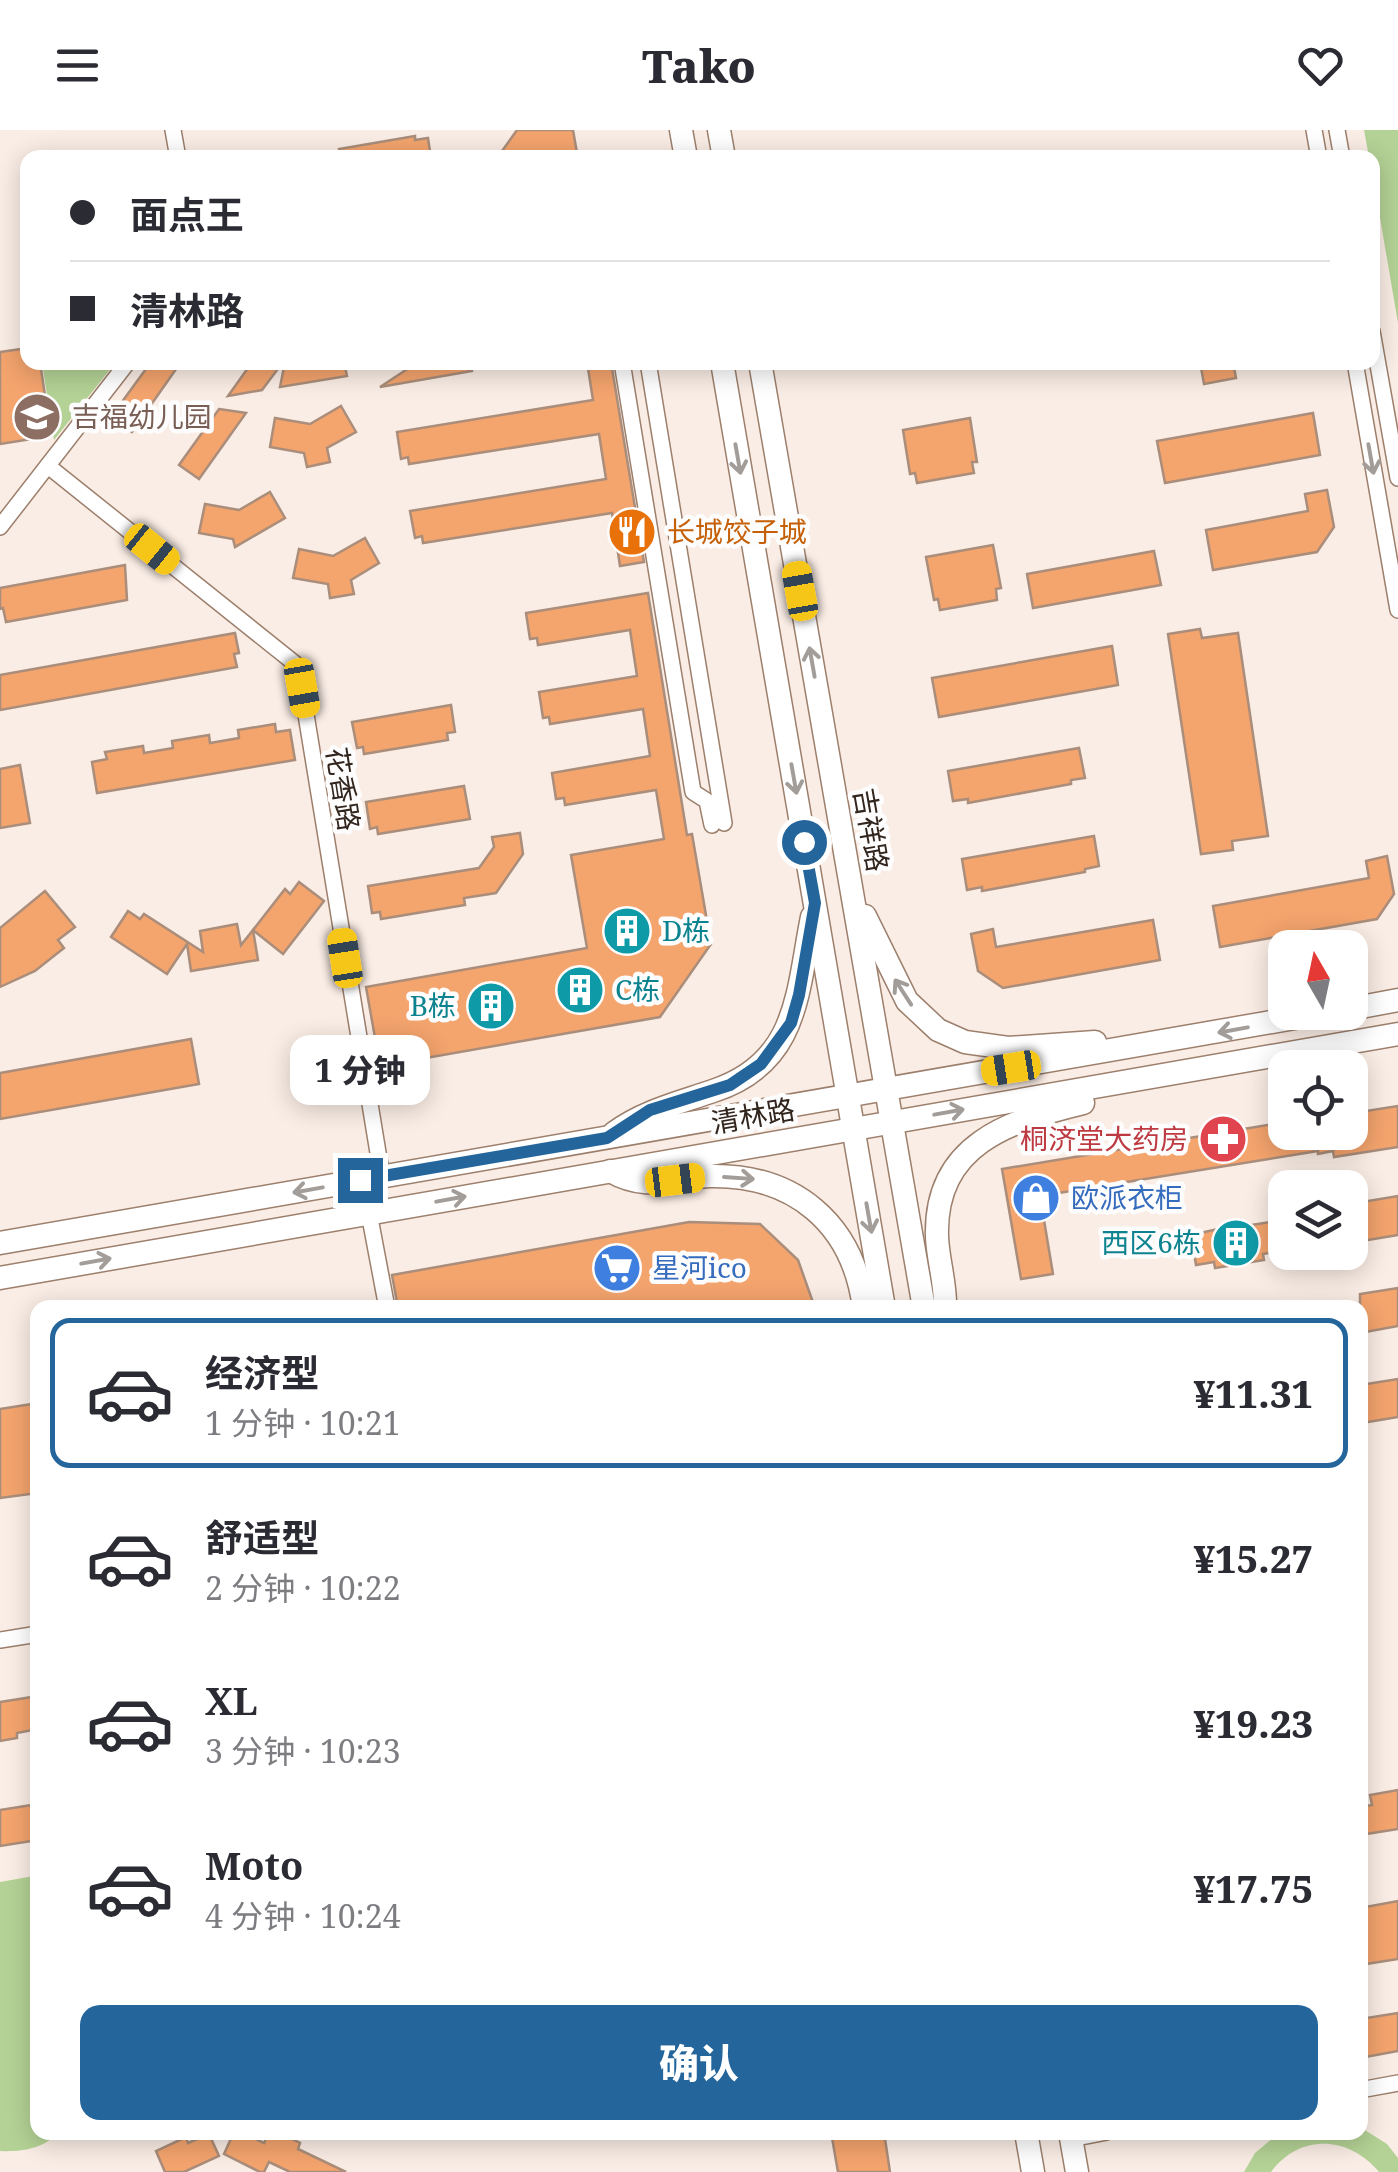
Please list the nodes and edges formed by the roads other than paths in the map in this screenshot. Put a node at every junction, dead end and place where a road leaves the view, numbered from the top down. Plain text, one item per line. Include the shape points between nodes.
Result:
1 (122, 370) edge
2 (623, 370) edge
3 (649, 370) edge
4 (723, 370) edge
5 (761, 370) edge
6 (1356, 370) edge
7 (1379, 370) edge
8 (48, 466) junction
9 (1398, 478) edge
10 (0, 496) edge
11 (14, 508) junction
12 (0, 527) edge
13 (1398, 610) edge
14 (852, 896) junction
15 (815, 903) junction
16 (1398, 1000) edge
17 (1368, 1005) edge
18 (1268, 1023) edge
19 (1395, 1035) edge
20 (1118, 1051) junction
21 (1124, 1082) junction
22 (888, 1089) junction
23 (848, 1096) junction
24 (893, 1122) junction
25 (853, 1129) junction
26 (607, 1138) junction
27 (542, 1149) junction
28 (610, 1172) junction
29 (382, 1177) junction
30 (493, 1192) junction
31 (369, 1213) junction
32 (0, 1244) edge
33 (0, 1278) edge
34 (385, 1300) edge
35 (863, 1300) edge
36 (883, 1300) edge
37 (923, 1300) edge
38 (944, 1300) edge
39 (30, 1635) edge
40 (0, 1640) edge
41 (1398, 2083) edge
42 (1368, 2089) edge
43 (1027, 2140) edge
44 (1071, 2140) edge
45 (1032, 2172) edge
46 (1077, 2172) edge

1 - 8 street
2 - 3 street via 693,792 707,800 718,824
4 -> 15 main road
14 -> 5 main road, 吉祥路
6 -> 13 street
7 - 9 street
8 - 11 street
8 - 29 street, 花香路 via 298,666
10 - 11 street
11 - 12 street
20 -> 14 main road via 1091,1042 1008,1048 938,1030 907,1001
14 - 22 main road, 吉祥路
15 - 23 main road
15 - 26 main road via 791,1023 761,1064 730,1085 650,1110
16 - 17 main road
18 -> 20 main road, 清林路
19 - 21 main road, 清林路
20 - 22 main road, 清林路
24 -> 21 main road, 清林路
21 - 38 main road via 1107,1095 1002,1127 969,1152 948,1178 939,1209
22 - 23 main road, 清林路
22 - 24 main road, 吉祥路
23 - 25 main road
23 - 26 main road, 清林路
24 - 25 main road, 清林路
24 - 37 main road, 吉祥路
25 - 28 main road, 清林路
25 -> 36 main road
26 - 27 main road, 清林路
27 - 29 main road, 清林路
27 - 30 main road via 582,1154 582,1160 519,1177
28 - 30 main road, 清林路
28 -> 35 main road via 644,1184 706,1176 774,1184 817,1211 841,1236
29 -> 32 main road, 清林路
31 -> 30 main road, 清林路
33 -> 31 main road, 清林路
31 - 34 street
39 - 40 street
41 - 42 street
43 - 45 main road
44 - 46 main road

